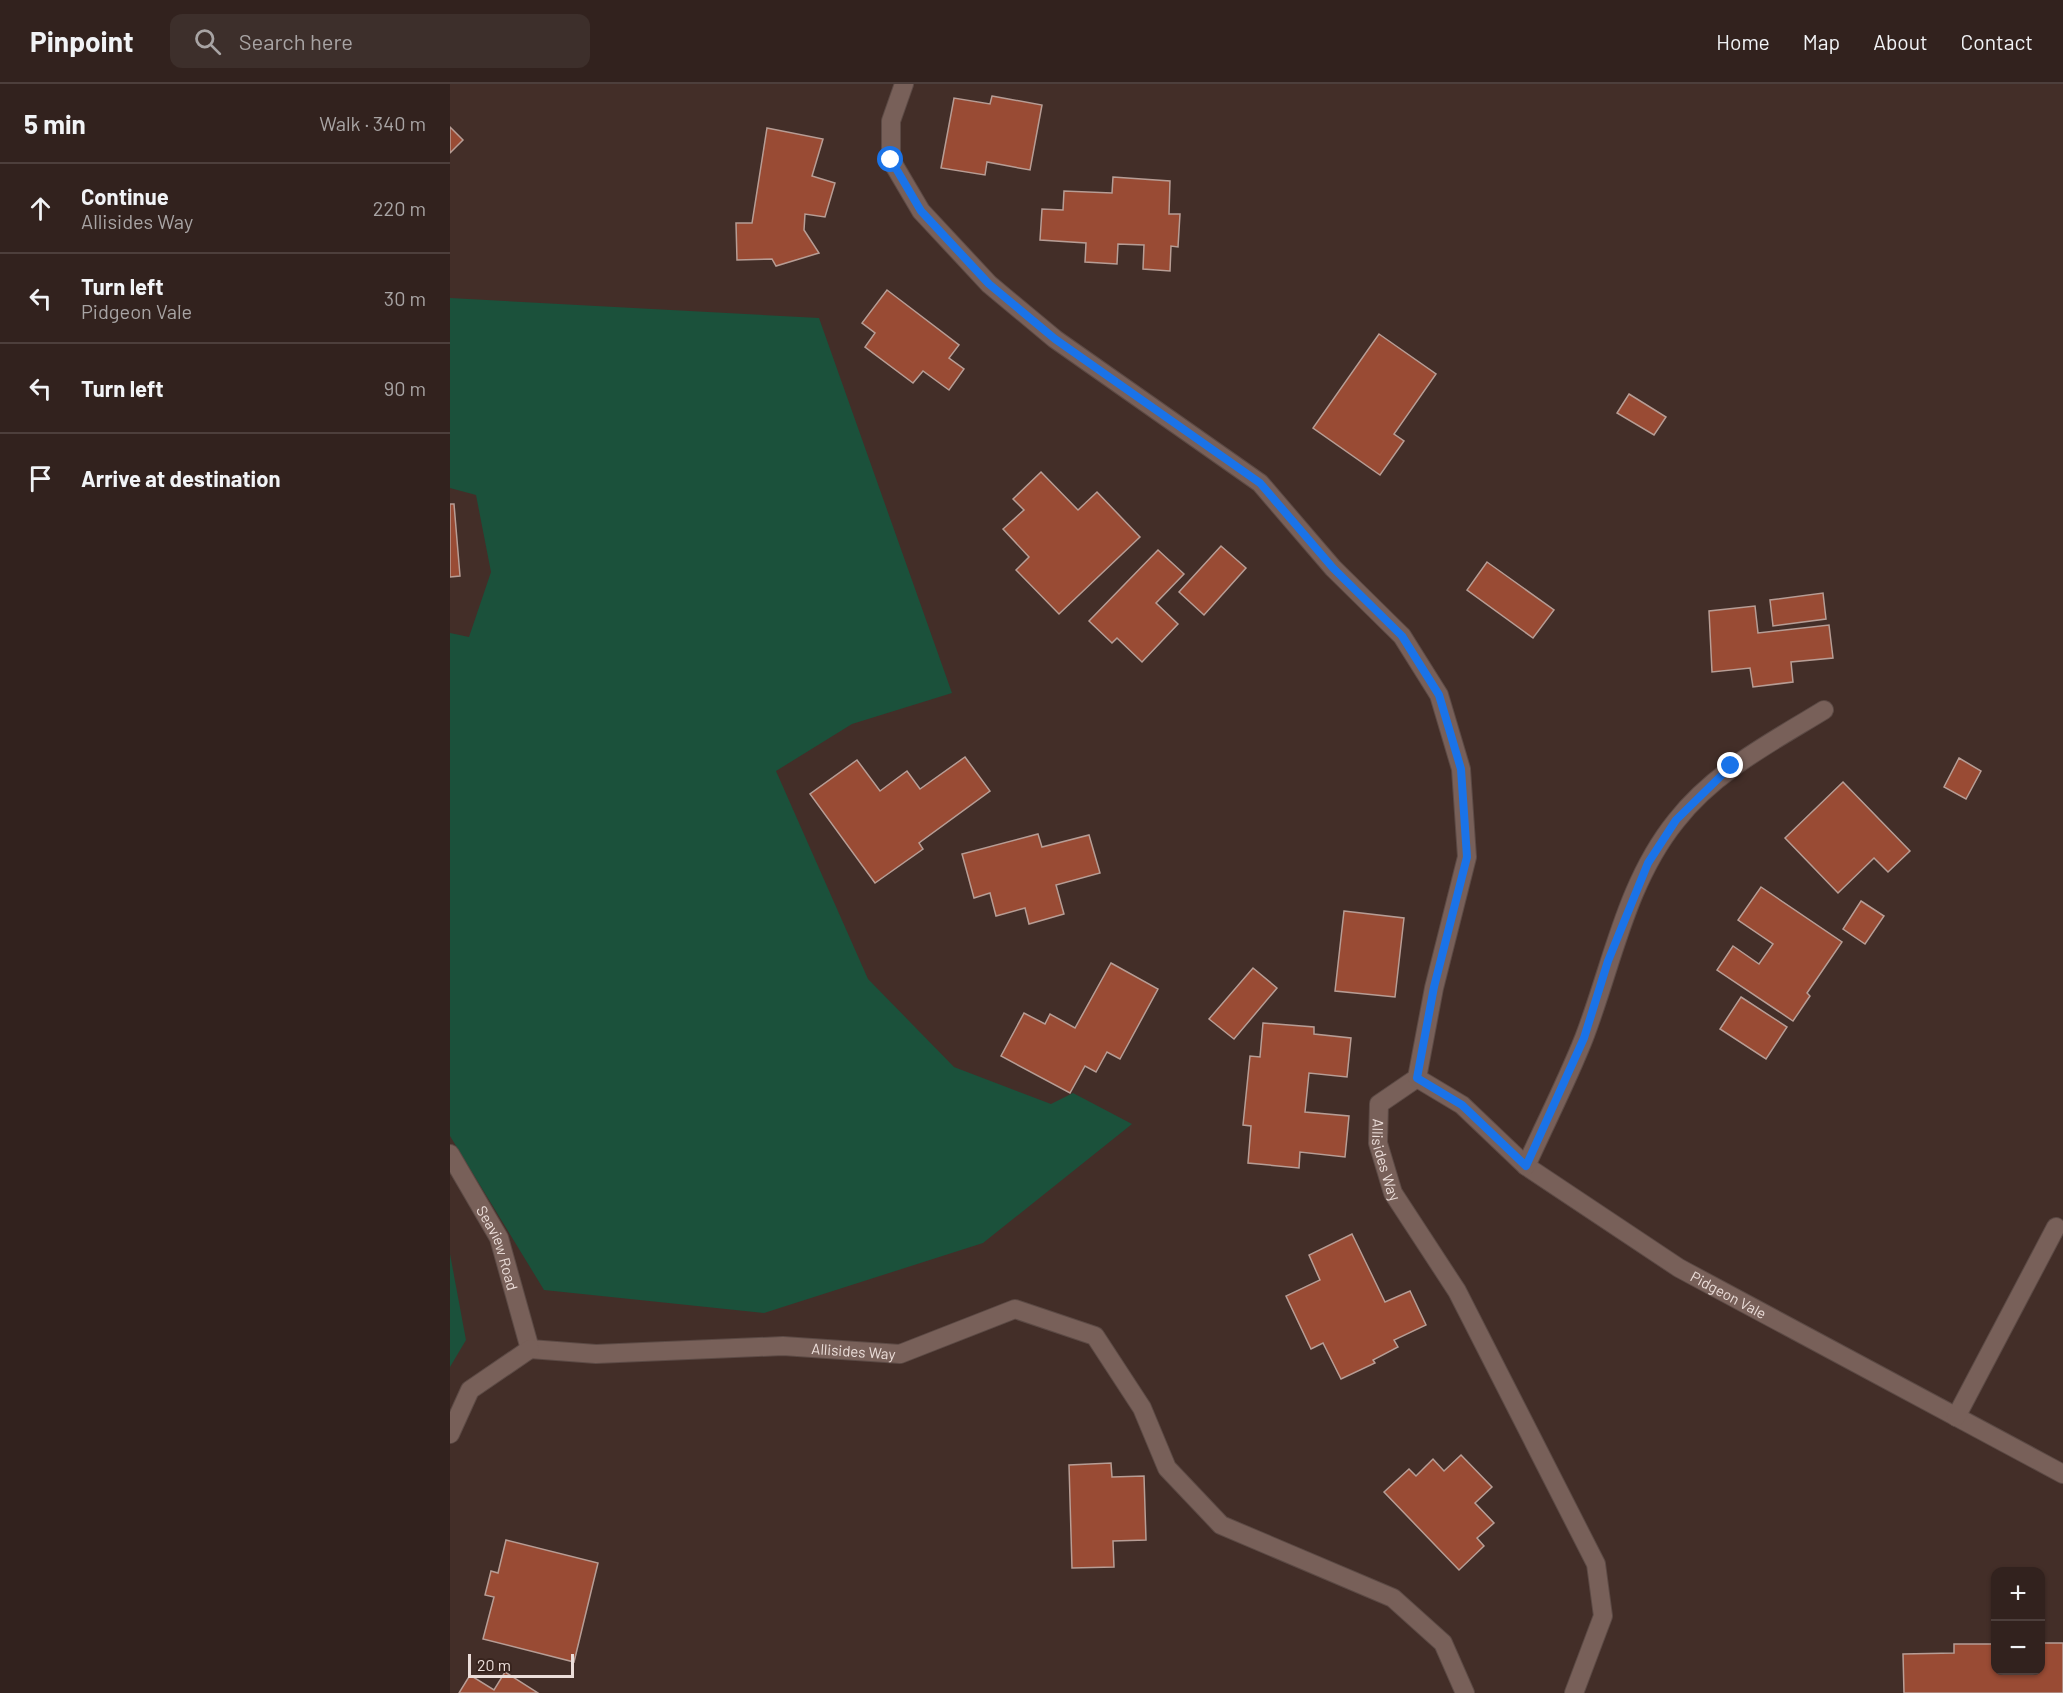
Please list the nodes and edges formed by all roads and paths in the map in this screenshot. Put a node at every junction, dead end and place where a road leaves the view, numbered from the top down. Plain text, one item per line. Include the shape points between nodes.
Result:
1 (904, 84) edge
2 (1824, 710) dead end
3 (1417, 1078) junction
4 (450, 1154) edge
5 (1526, 1166) junction
6 (2056, 1227) dead end
7 (530, 1349) junction
8 (1956, 1417) junction
9 (450, 1434) edge
10 (2063, 1474) edge
11 (1465, 1693) edge
12 (1574, 1693) edge

1 - 3 street via 891,121 891,160 921,211 989,284 1055,339 1260,483 1333,568 1402,636 1439,695 1461,769 1467,857 1434,987
2 - 5 street via 1731,766 1676,820 1648,863 1608,961 1584,1038
3 - 5 street, Pidgeon Vale via 1462,1105
3 - 12 street, Allisides Way via 1379,1104 1378,1143 1393,1193 1457,1291 1596,1564 1603,1616
4 - 7 street, Seaview Road via 499,1238
5 - 8 street, Pidgeon Vale via 1679,1268
6 - 8 street
7 - 9 street via 470,1390
7 - 11 street, Allisides Way via 596,1354 783,1346 900,1354 1015,1309 1095,1336 1142,1408 1167,1468 1221,1525 1393,1598 1443,1643
8 - 10 street, Pidgeon Vale

